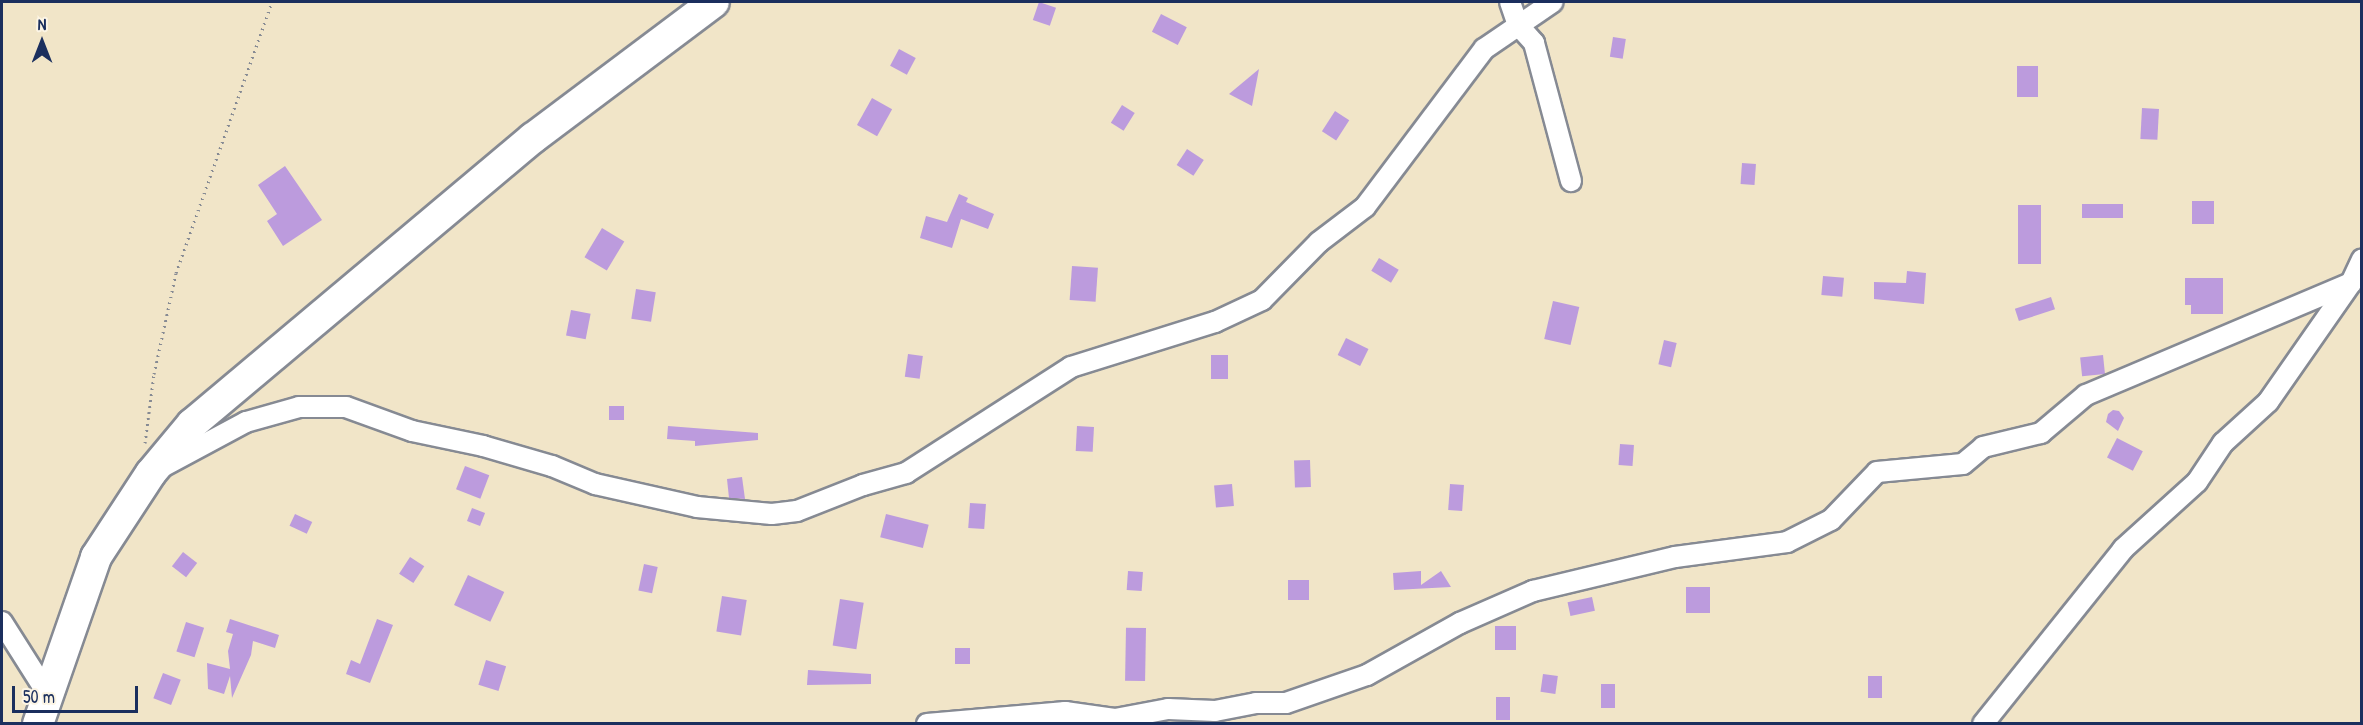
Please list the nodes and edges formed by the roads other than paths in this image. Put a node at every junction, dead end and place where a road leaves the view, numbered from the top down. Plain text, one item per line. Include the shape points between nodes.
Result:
1 (714, 2) edge
2 (1510, 2) edge
3 (1553, 2) edge
4 (1518, 25) junction
5 (1571, 181) dead end
6 (2361, 259) edge
7 (2351, 284) junction
8 (151, 473) junction
9 (2, 622) edge
10 (43, 710) edge
11 (1032, 718) edge
12 (927, 723) edge
13 (1983, 723) edge

1 - 8 main road via 533,138 192,424
2 - 4 street
3 - 4 street
4 - 5 street via 1534,43
4 - 8 street via 1484,49 1365,207 1319,242 1262,300 1215,322 1071,367 906,473 797,511 772,514 697,507 595,484 552,466 412,431 334,406 299,407 246,422
6 - 7 street
7 - 11 street via 2086,395 2041,433 1983,447 1962,464 1877,472 1831,520 1787,542 1674,557 1533,591 1460,622 1367,675 1286,704 1215,711 1168,709 1115,719 1065,712
7 - 13 street via 2268,402 2223,442 2197,482 2123,549
8 - 10 main road via 96,557
9 - 10 street
11 - 12 street

